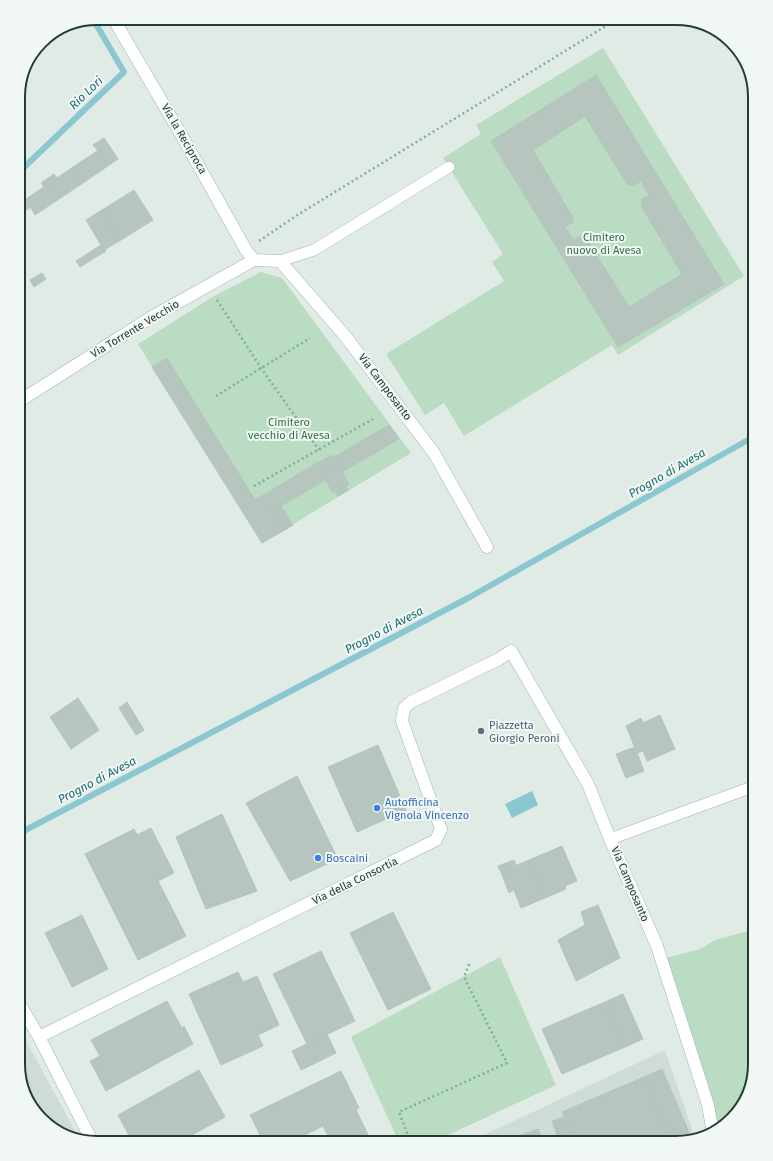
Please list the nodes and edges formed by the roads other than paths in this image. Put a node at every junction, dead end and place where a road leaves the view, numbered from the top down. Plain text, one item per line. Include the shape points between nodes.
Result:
1 (117, 25) edge
2 (449, 167) dead end
3 (254, 260) junction
4 (280, 261) junction
5 (25, 398) edge
6 (488, 547) dead end
7 (511, 651) joint
8 (748, 789) edge
9 (610, 839) junction
10 (25, 1013) edge
11 (39, 1037) junction
12 (712, 1126) edge
13 (89, 1136) edge

1 - 3 street, Via la Reciproca
2 - 4 lane via 314,250
3 - 4 street
3 - 5 street, Via Torrente Vecchio via 150,318
4 - 6 street, Via Camposanto via 346,337 434,453
7 - 9 street, Via Camposanto via 588,784
7 - 11 street, Via della Consortia via 411,702 404,708 402,721 441,829 436,840
8 - 9 lane
9 - 12 street, Via Camposanto via 657,946 708,1106
10 - 11 street
11 - 13 street

